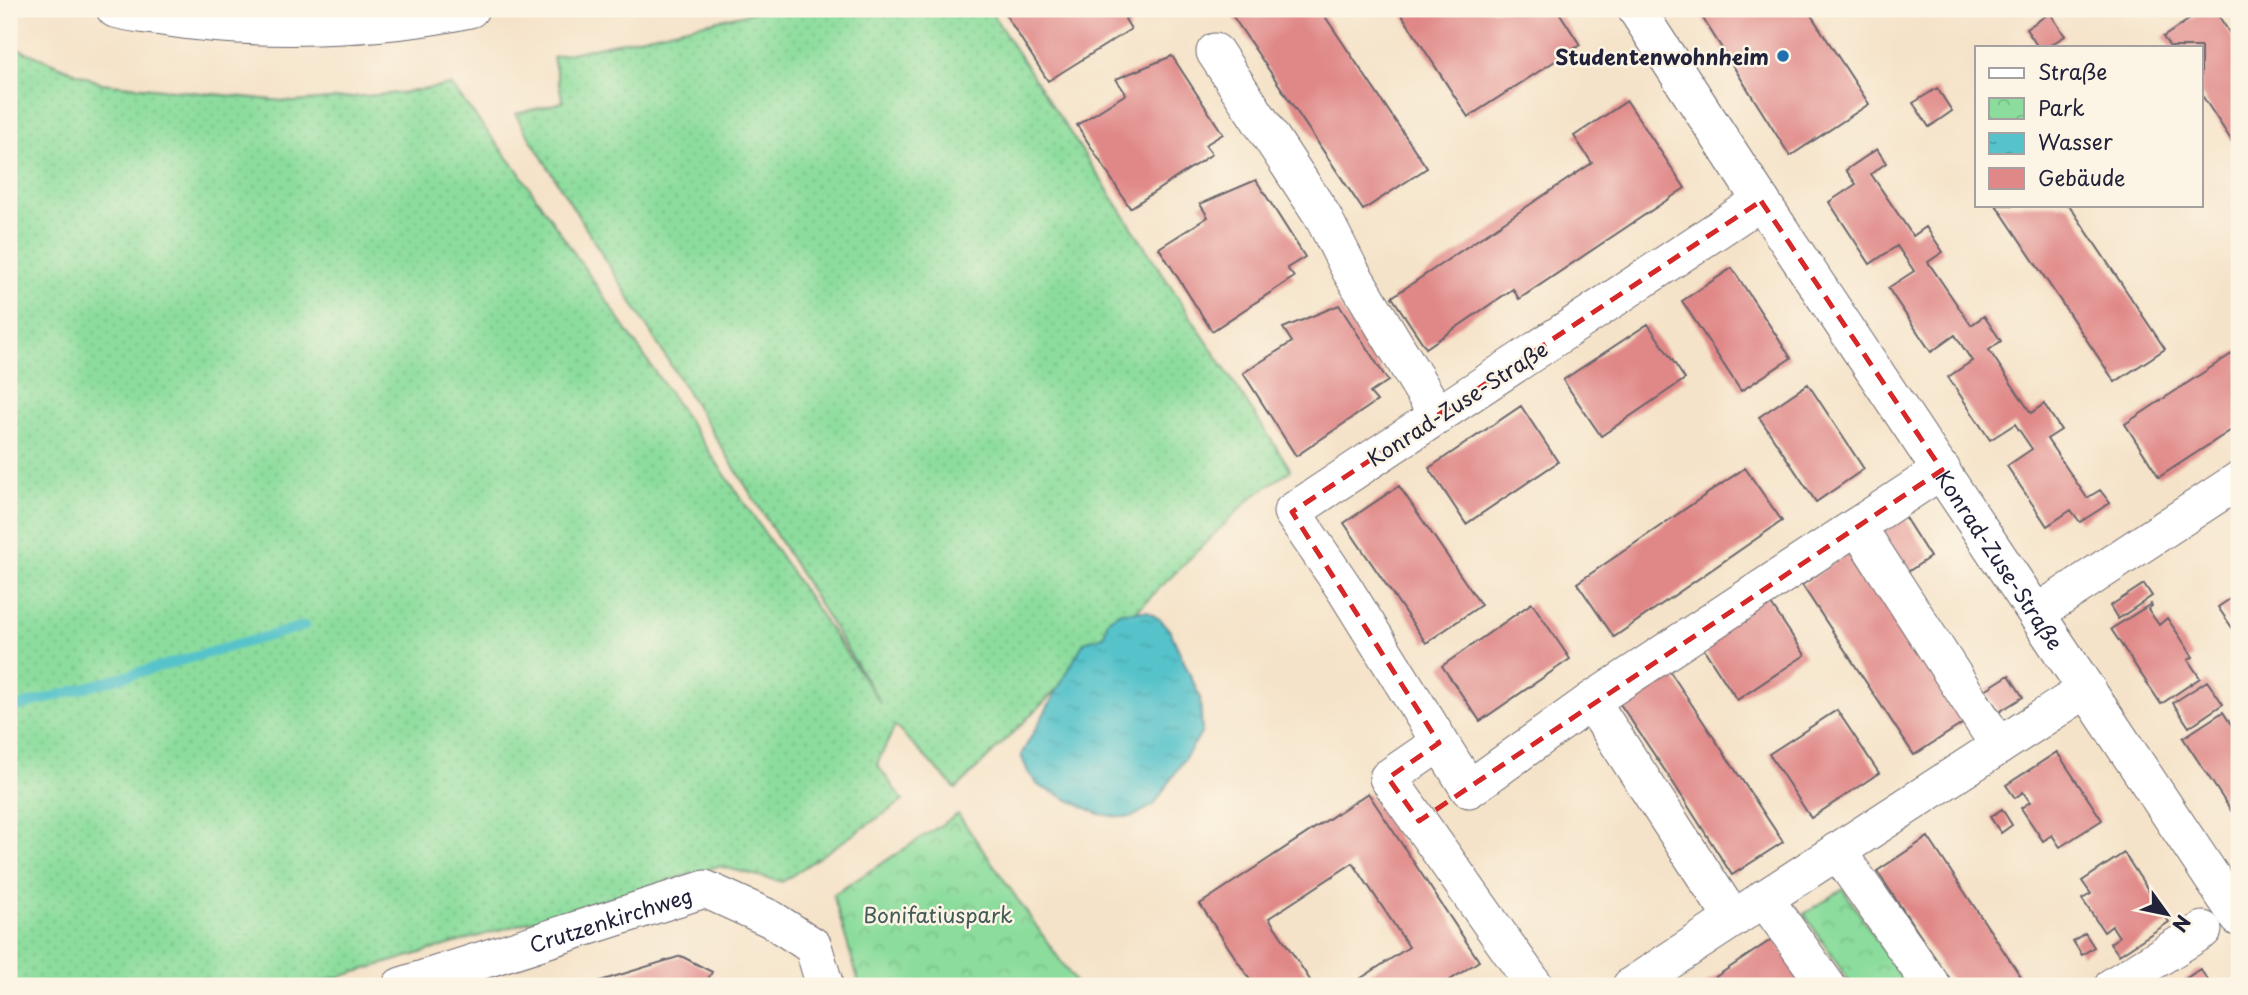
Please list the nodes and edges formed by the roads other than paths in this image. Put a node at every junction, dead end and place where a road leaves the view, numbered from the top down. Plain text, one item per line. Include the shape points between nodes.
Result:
1 (115, 9) edge
2 (1636, 9) edge
3 (453, 11) edge
4 (1214, 52) dead end
5 (1761, 201) junction
6 (1438, 416) junction
7 (1942, 470) junction
8 (2239, 480) edge
9 (1857, 526) junction
10 (2037, 613) junction
11 (2087, 689) junction
12 (1591, 701) junction
13 (1439, 743) junction
14 (1999, 746) junction
15 (1469, 789) junction
16 (1419, 821) junction
17 (1837, 851) junction
18 (1764, 898) junction
19 (2239, 918) edge
20 (1733, 919) junction
21 (2203, 930) dead end
22 (1526, 983) edge
23 (401, 986) edge
24 (825, 986) edge
25 (1631, 986) edge
26 (1827, 986) edge
27 (1932, 986) edge
28 (2113, 986) edge

1 - 3 street via 201,23 282,26 361,23
2 - 5 street, Konrad-Zuse-Straße
4 - 6 street via 1322,215
5 - 6 street, Konrad-Zuse-Straße
5 - 7 street, Konrad-Zuse-Straße
6 - 13 street, Konrad-Zuse-Straße via 1292,512
7 - 9 street
7 - 10 street, Konrad-Zuse-Straße
8 - 10 street
9 - 12 street
9 - 14 street
10 - 11 street, Konrad-Zuse-Straße
11 - 14 street
11 - 19 street, Konrad-Zuse-Straße
12 - 15 street
12 - 20 street
13 - 15 street
13 - 16 street via 1388,778
14 - 17 street
15 - 16 street
16 - 22 street
17 - 18 street
17 - 27 street
18 - 20 street
18 - 26 street
20 - 25 street
21 - 28 street
23 - 24 street, Crutzenkirchweg via 705,889 771,919 813,946

